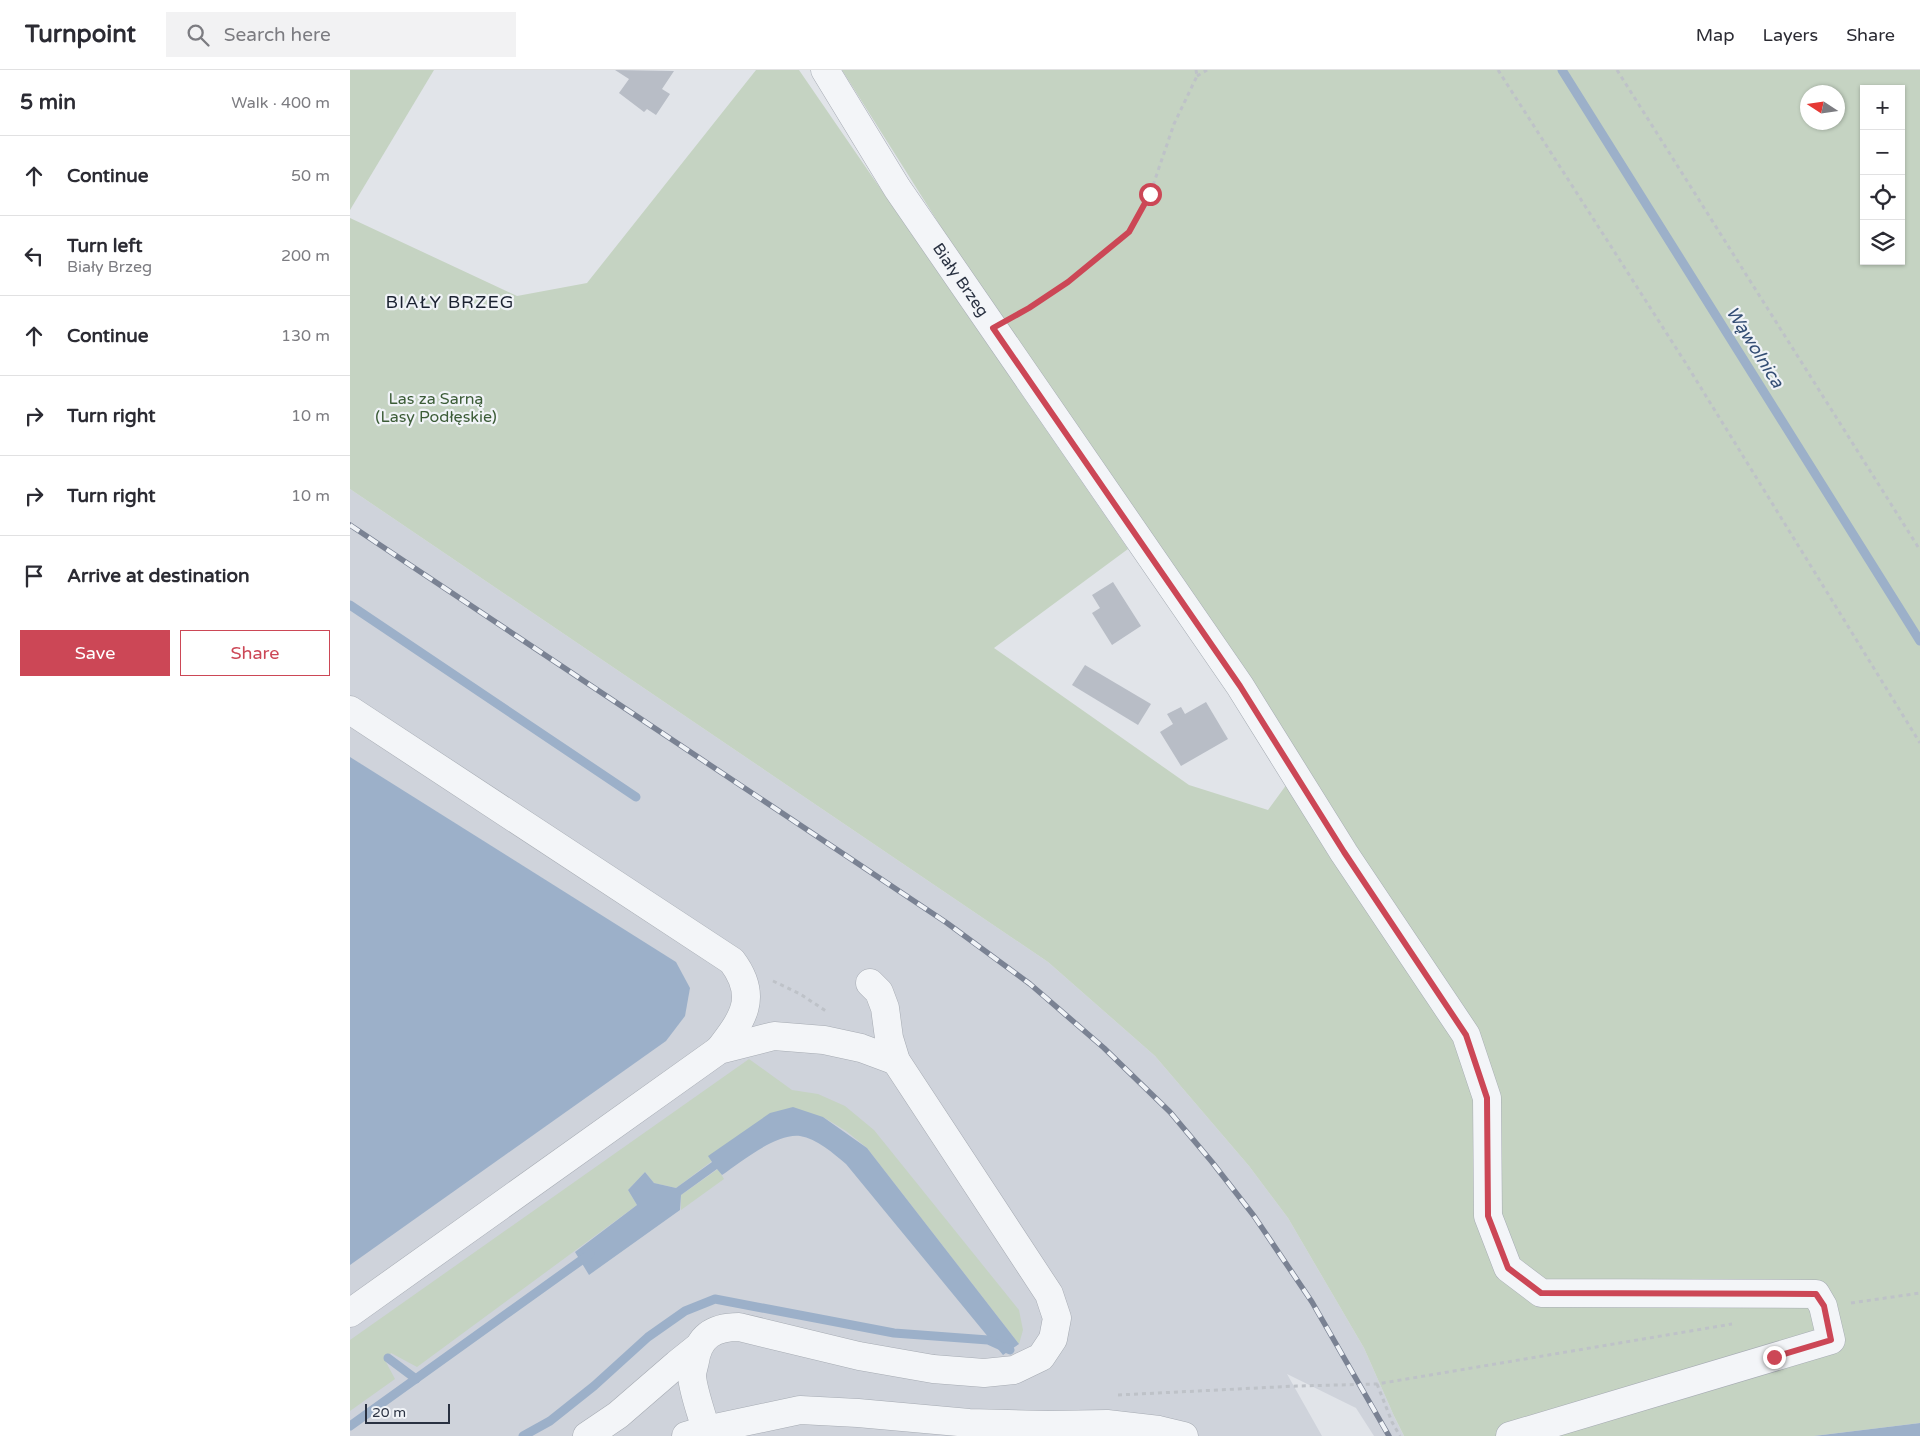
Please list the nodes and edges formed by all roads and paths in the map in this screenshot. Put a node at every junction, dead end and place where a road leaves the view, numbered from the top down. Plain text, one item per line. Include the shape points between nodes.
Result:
1 (825, 70) edge
2 (1196, 70) edge
3 (1207, 70) edge
4 (1498, 70) edge
5 (1616, 70) edge
6 (1197, 76) junction
7 (993, 328) junction
8 (1920, 550) edge
9 (350, 710) edge
10 (1920, 743) edge
11 (770, 980) dead end
12 (870, 983) dead end
13 (828, 1013) dead end
14 (719, 1050) junction
15 (896, 1061) junction
16 (1920, 1293) edge
17 (1824, 1306) junction
18 (350, 1313) edge
19 (1733, 1324) dead end
20 (697, 1348) junction
21 (696, 1433) edge
22 (586, 1436) edge
23 (1184, 1436) edge
24 (1400, 1436) edge
25 (1510, 1436) edge

1 - 7 lane, Biały Brzeg via 897,188
2 - 6 path
3 - 6 path
4 - 10 path via 1685,362
5 - 8 path
6 - 7 path via 1174,124 1150,194 1129,232 1068,282
7 - 17 lane, Biały Brzeg via 1240,686 1344,852 1466,1035 1487,1098 1488,1216 1508,1268 1541,1293 1816,1294
9 - 14 lane via 732,961 742,974 745,1008 736,1028
11 - 13 path via 800,994
12 - 15 lane via 879,992 885,1008
14 - 15 lane via 774,1036 824,1040 861,1048
14 - 18 lane
15 - 20 lane via 1049,1294 1057,1318 1053,1339 1041,1357 1014,1370 984,1373 933,1369 859,1356 734,1327 716,1330 706,1336
16 - 17 path
17 - 25 lane via 1831,1340
19 - 24 path via 1377,1384
20 - 21 lane via 692,1376
20 - 22 lane via 618,1415
21 - 23 lane via 800,1410 969,1423 1107,1424

